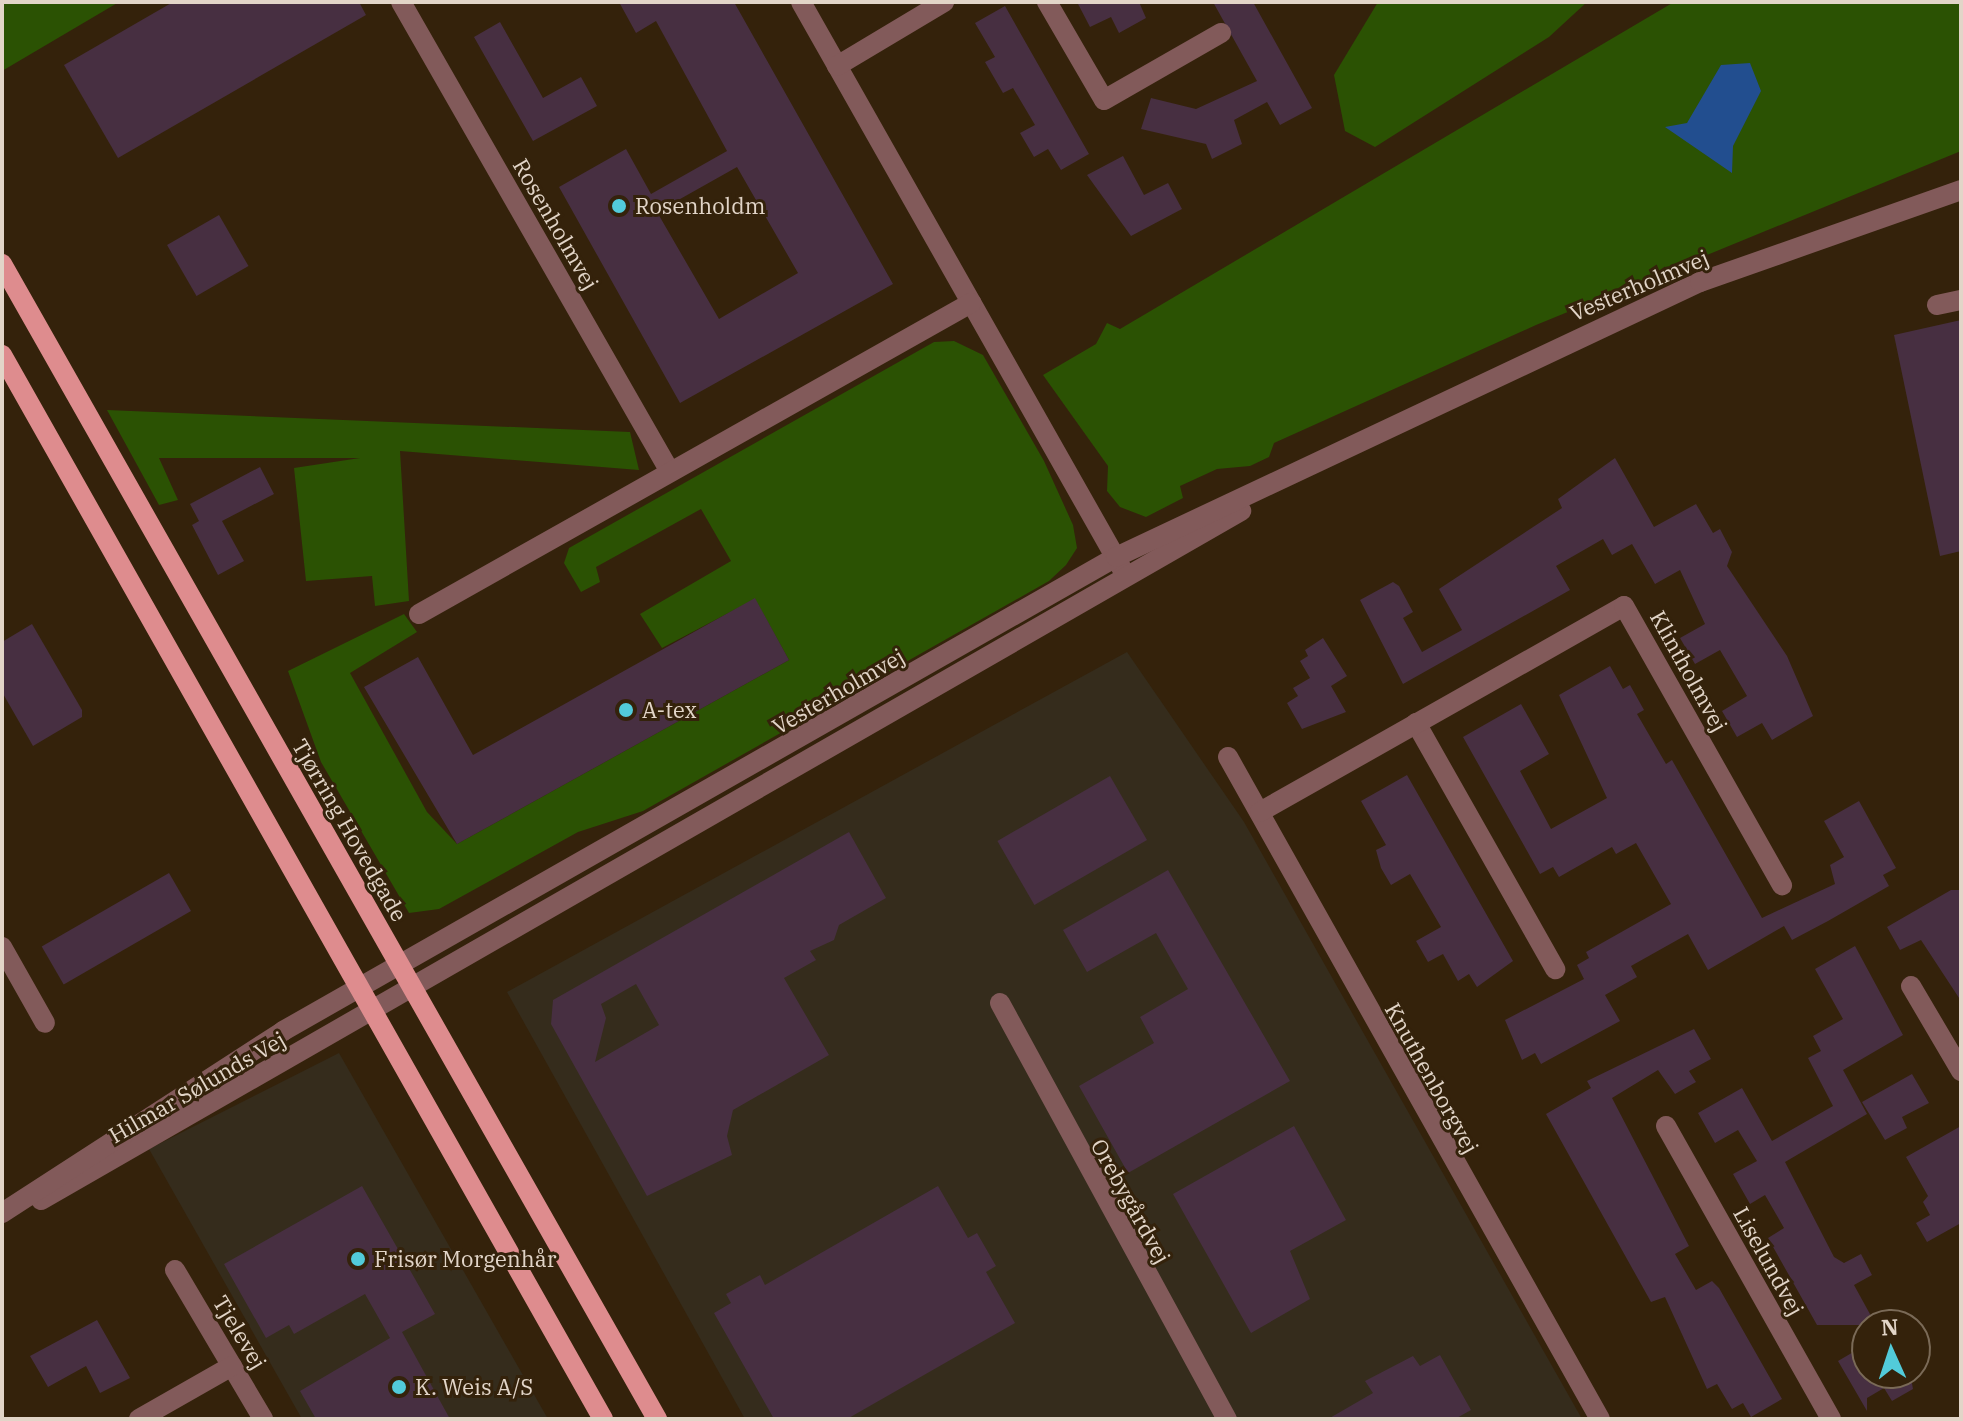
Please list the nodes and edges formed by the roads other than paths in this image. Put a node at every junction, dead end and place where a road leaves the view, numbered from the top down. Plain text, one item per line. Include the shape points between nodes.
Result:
1 (401, 2) edge
2 (801, 2) edge
3 (944, 2) edge
4 (1047, 2) edge
5 (1221, 33) dead end
6 (837, 66) junction
7 (1961, 190) edge
8 (2, 264) edge
9 (1961, 300) edge
10 (971, 303) junction
11 (1937, 305) dead end
12 (2, 355) edge
13 (1346, 448) junction
14 (669, 470) junction
15 (1116, 557) junction
16 (1127, 579) junction
17 (419, 614) dead end
18 (1416, 723) junction
19 (1228, 757) dead end
20 (1260, 812) junction
21 (1782, 885) dead end
22 (2, 947) edge
23 (400, 966) junction
24 (1555, 969) dead end
25 (1911, 986) dead end
26 (360, 987) junction
27 (413, 990) junction
28 (1000, 1003) dead end
29 (374, 1012) junction
30 (45, 1023) dead end
31 (1961, 1071) edge
32 (1666, 1126) dead end
33 (2, 1213) edge
34 (2, 1221) edge
35 (175, 1270) dead end
36 (232, 1366) junction
37 (139, 1419) edge
38 (263, 1419) edge
39 (603, 1419) edge
40 (657, 1419) edge
41 (1227, 1419) edge
42 (1600, 1419) edge
43 (1831, 1419) edge

1 - 14 street, Rosenholmvej
2 - 6 street
3 - 6 street
4 - 5 street via 1104,100
6 - 10 street
7 - 13 street, Vesterholmvej via 1700,282
8 - 23 main road, Tjørring Hovedgade
9 - 11 street
10 - 14 street
10 - 15 street
12 - 26 main road
13 - 15 street, Vesterholmvej
13 - 16 street, Vesterholmvej
14 - 17 street
15 - 16 street
15 - 23 street, Vesterholmvej
16 - 27 street, Vesterholmvej
18 - 20 street, Klintholmvej
18 - 21 street, Klintholmvej via 1624,606
18 - 24 street
19 - 20 street, Knuthenborgvej
20 - 42 street, Knuthenborgvej
22 - 30 street
23 - 26 street, Vesterholmvej
23 - 27 main road, Tjørring Hovedgade
25 - 31 street
26 - 29 main road
26 - 33 street, Hilmar Sølunds Vej
27 - 29 street, Hilmar Sølunds Vej
27 - 40 main road, Tjørring Hovedgade
28 - 41 street, Orebygårdvej
29 - 34 street, Hilmar Sølunds Vej
29 - 39 main road
32 - 43 street, Liselundvej
35 - 36 street, Tjelevej
36 - 37 street
36 - 38 street, Tjelevej

